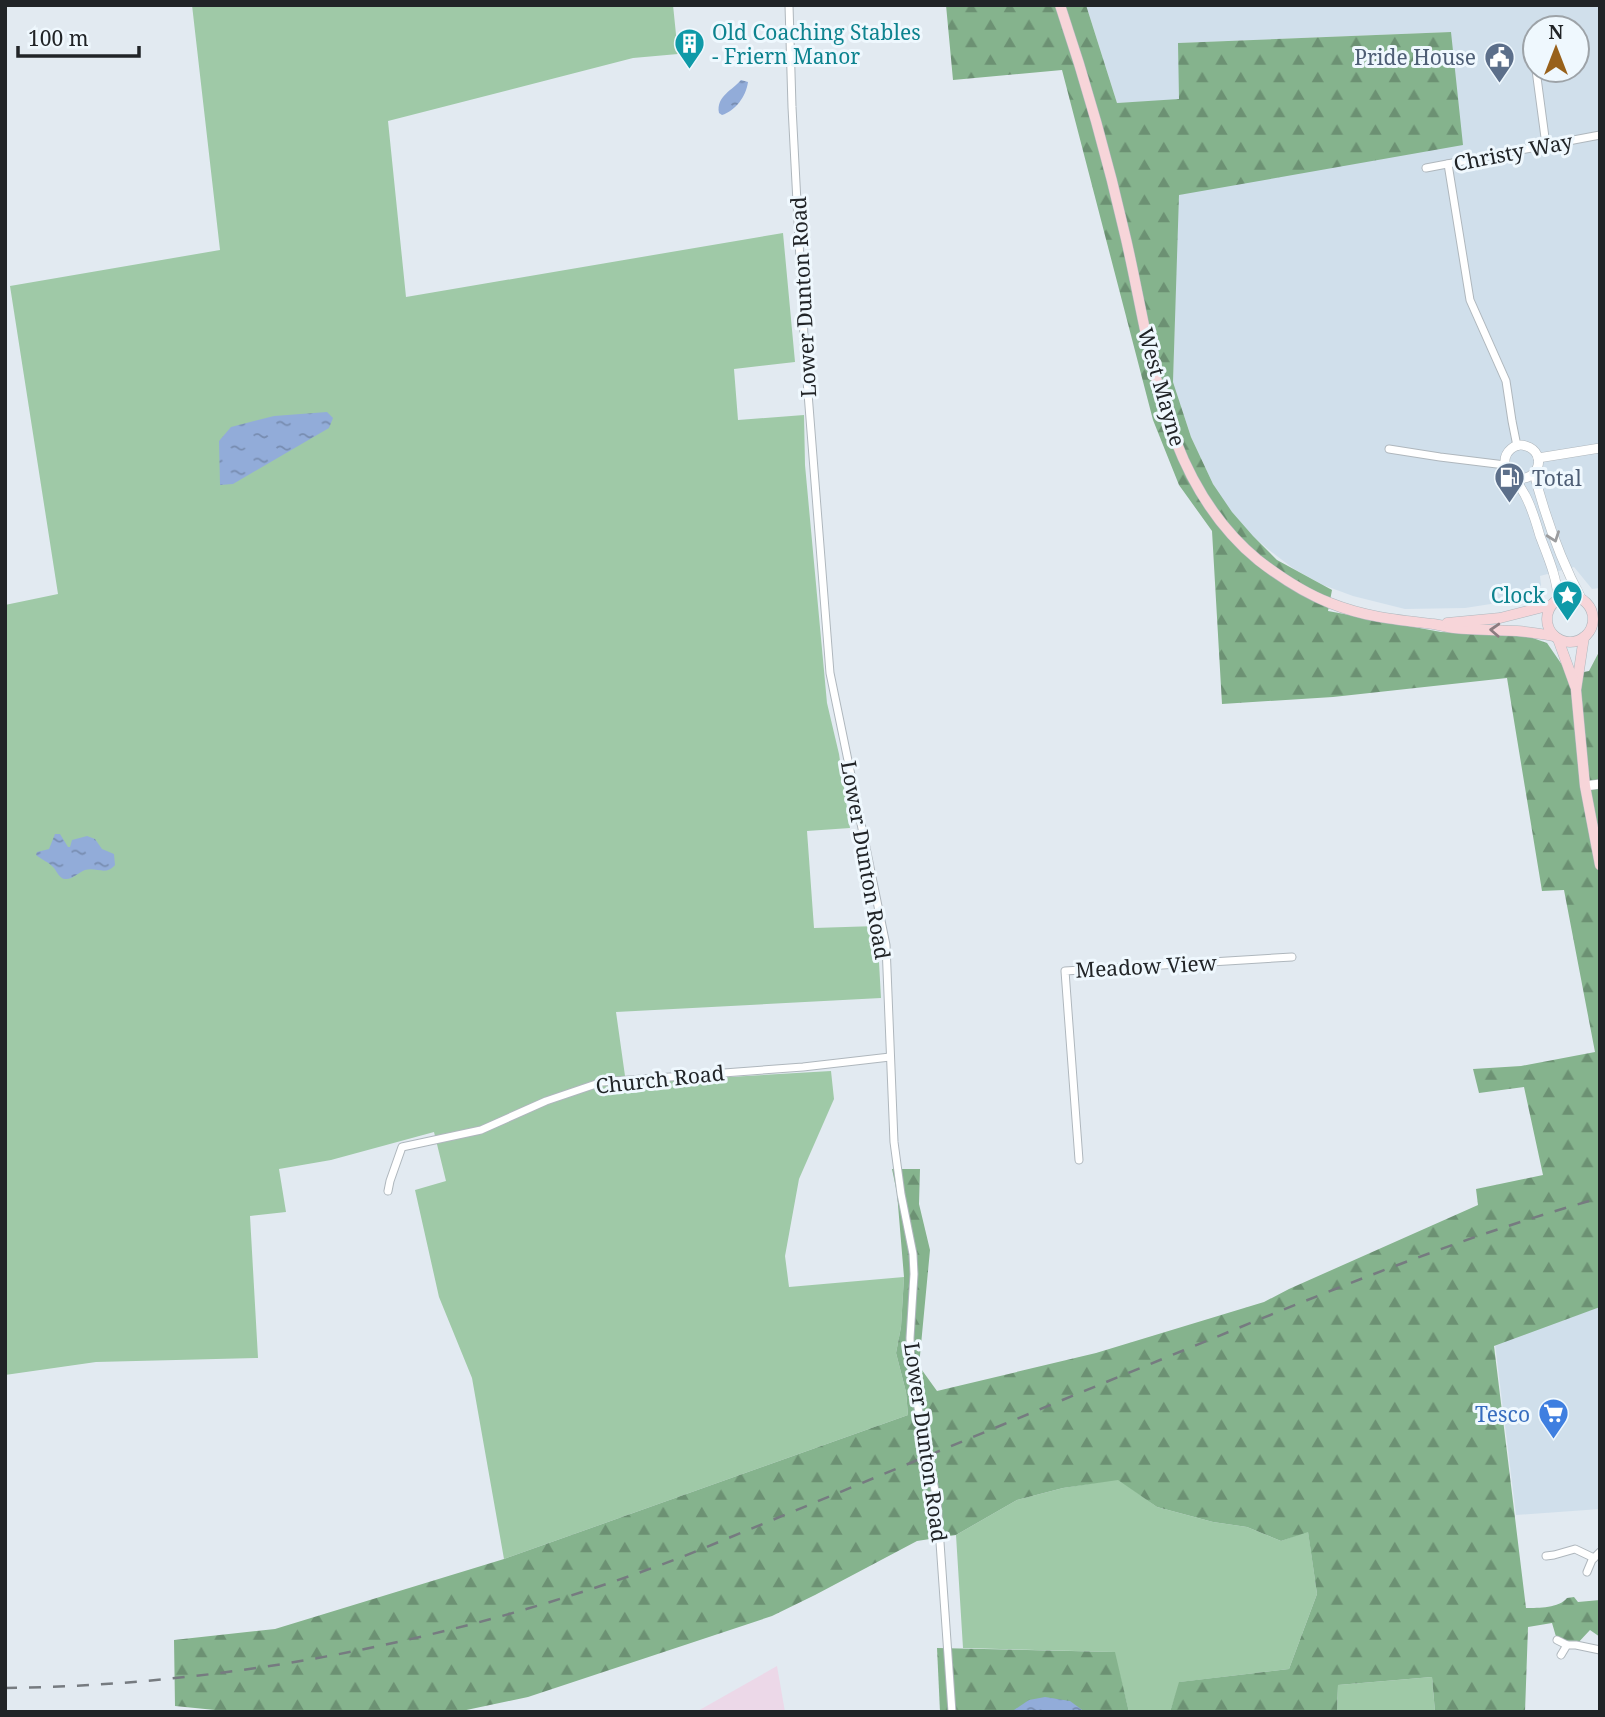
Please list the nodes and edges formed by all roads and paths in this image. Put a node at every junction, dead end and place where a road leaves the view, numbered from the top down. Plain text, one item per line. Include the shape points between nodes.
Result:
1 (789, 5) edge
2 (1060, 5) edge
3 (1538, 84) edge
4 (1600, 135) edge
5 (1546, 145) junction
6 (1448, 164) junction
7 (1426, 168) dead end
8 (1517, 446) junction
9 (1600, 448) edge
10 (1389, 449) dead end
11 (1538, 458) junction
12 (1505, 465) junction
13 (1534, 473) junction
14 (1515, 478) junction
15 (1581, 598) junction
16 (1554, 602) junction
17 (1595, 608) edge
18 (1436, 624) junction
19 (1600, 627) edge
20 (1586, 634) junction
21 (1556, 637) junction
22 (1576, 690) junction
23 (1600, 784) edge
24 (1585, 786) junction
25 (1600, 865) edge
26 (1292, 957) dead end
27 (890, 1057) junction
28 (1079, 1160) dead end
29 (388, 1191) dead end
30 (1597, 1555) edge
31 (1546, 1556) dead end
32 (1587, 1572) dead end
33 (1557, 1640) dead end
34 (1567, 1645) junction
35 (1600, 1650) edge
36 (1562, 1656) dead end
37 (952, 1712) edge

1 - 27 street, Lower Dunton Road via 805,355 830,673 886,945
2 - 18 main road, West Mayne via 1096,118 1164,409 1186,466 1207,502 1248,551 1301,589 1364,615
3 - 5 street
4 - 5 street, Christy Way
5 - 6 street, Christy Way
6 - 7 street, Christy Way
6 - 8 street via 1470,300 1506,381
8 - 11 street via 1529,447
8 - 12 street via 1506,455
9 - 11 street
10 - 12 street
11 - 13 street
12 - 14 street
13 - 14 street via 1525,479
13 -> 15 street via 1566,570
14 - 16 street via 1556,578
15 - 16 main road via 1565,596
15 - 17 main road
16 - 18 main road, West Mayne via 1500,618
16 - 21 main road via 1546,618
17 - 20 main road
21 -> 18 main road, West Mayne
19 - 20 main road
20 - 21 main road via 1571,642
20 - 22 main road
21 - 22 main road
22 - 24 main road
23 - 24 street
24 - 25 main road
26 - 28 street, Meadow View via 1065,971
27 - 29 street, Church Road via 602,1082 481,1130 402,1147
27 - 37 street, Lower Dunton Road via 896,1161 913,1254 911,1366 937,1500
30 - 31 street via 1575,1549
30 - 32 street
33 - 34 street
34 - 35 street
34 - 36 street

